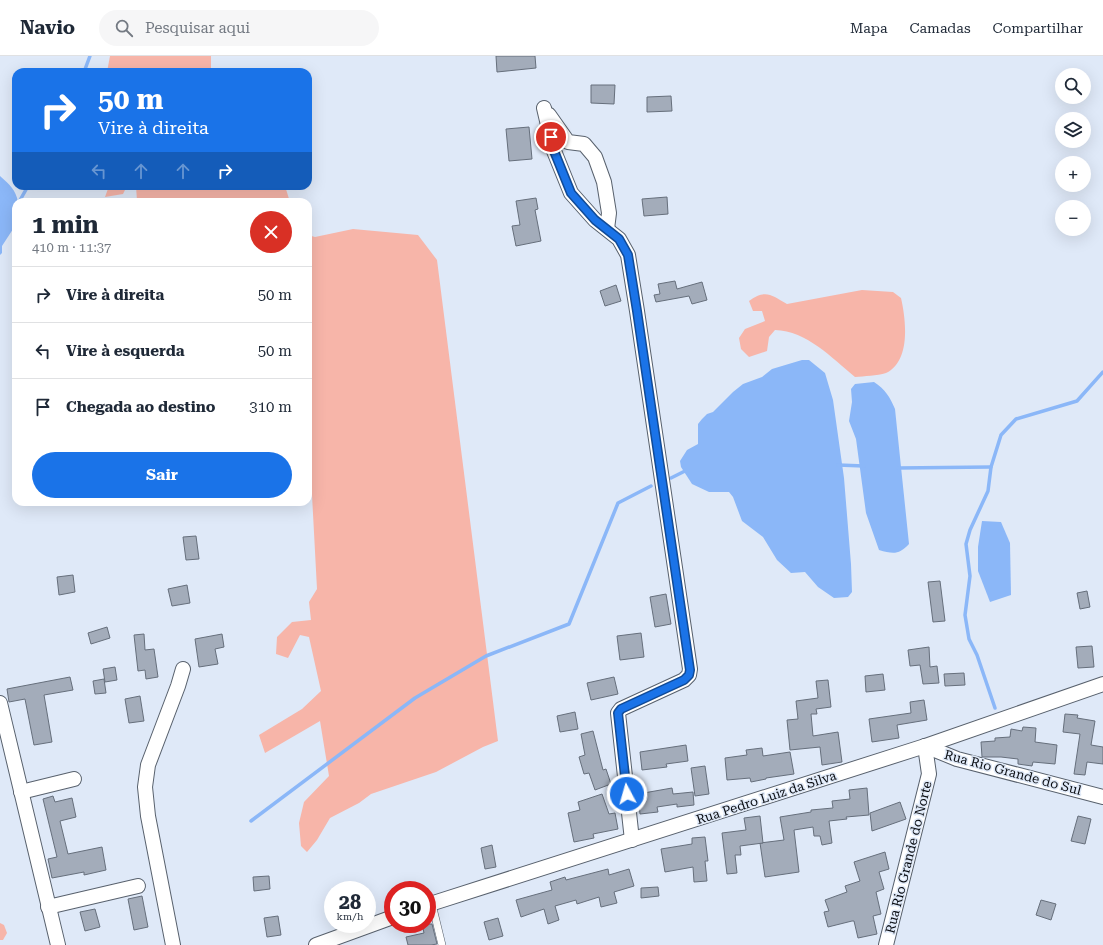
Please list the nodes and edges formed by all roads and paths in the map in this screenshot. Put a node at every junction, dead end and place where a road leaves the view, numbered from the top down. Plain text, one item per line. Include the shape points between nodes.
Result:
1 (607, 230) junction
2 (183, 669) dead end
3 (1103, 684) edge
4 (0, 702) edge
5 (925, 746) junction
6 (74, 779) dead end
7 (21, 792) junction
8 (1103, 797) edge
9 (632, 840) junction
10 (138, 886) dead end
11 (436, 902) edge
12 (48, 906) junction
13 (384, 920) edge
14 (436, 926) edge
15 (58, 945) edge
16 (173, 945) edge
17 (316, 945) edge
18 (442, 945) edge
19 (886, 945) edge

1 - 1 street via 609,213 604,182 595,158 584,144 568,142 544,108 554,151 571,193
1 - 9 street via 619,239 628,255 690,670 684,680 621,709 618,713
2 - 16 street via 148,765 145,787 148,816
3 - 5 street, Rua Pedro Luiz da Silva
4 - 7 street
5 - 8 street, Rua Rio Grande do Sul via 957,759
5 - 9 street, Rua Pedro Luiz da Silva
5 - 19 street, Rua Rio Grande do Norte via 929,774
6 - 7 street
7 - 12 street
9 - 11 street, Rua Pedro Luiz da Silva
10 - 12 street
12 - 15 street
13 - 17 street
14 - 18 lane

